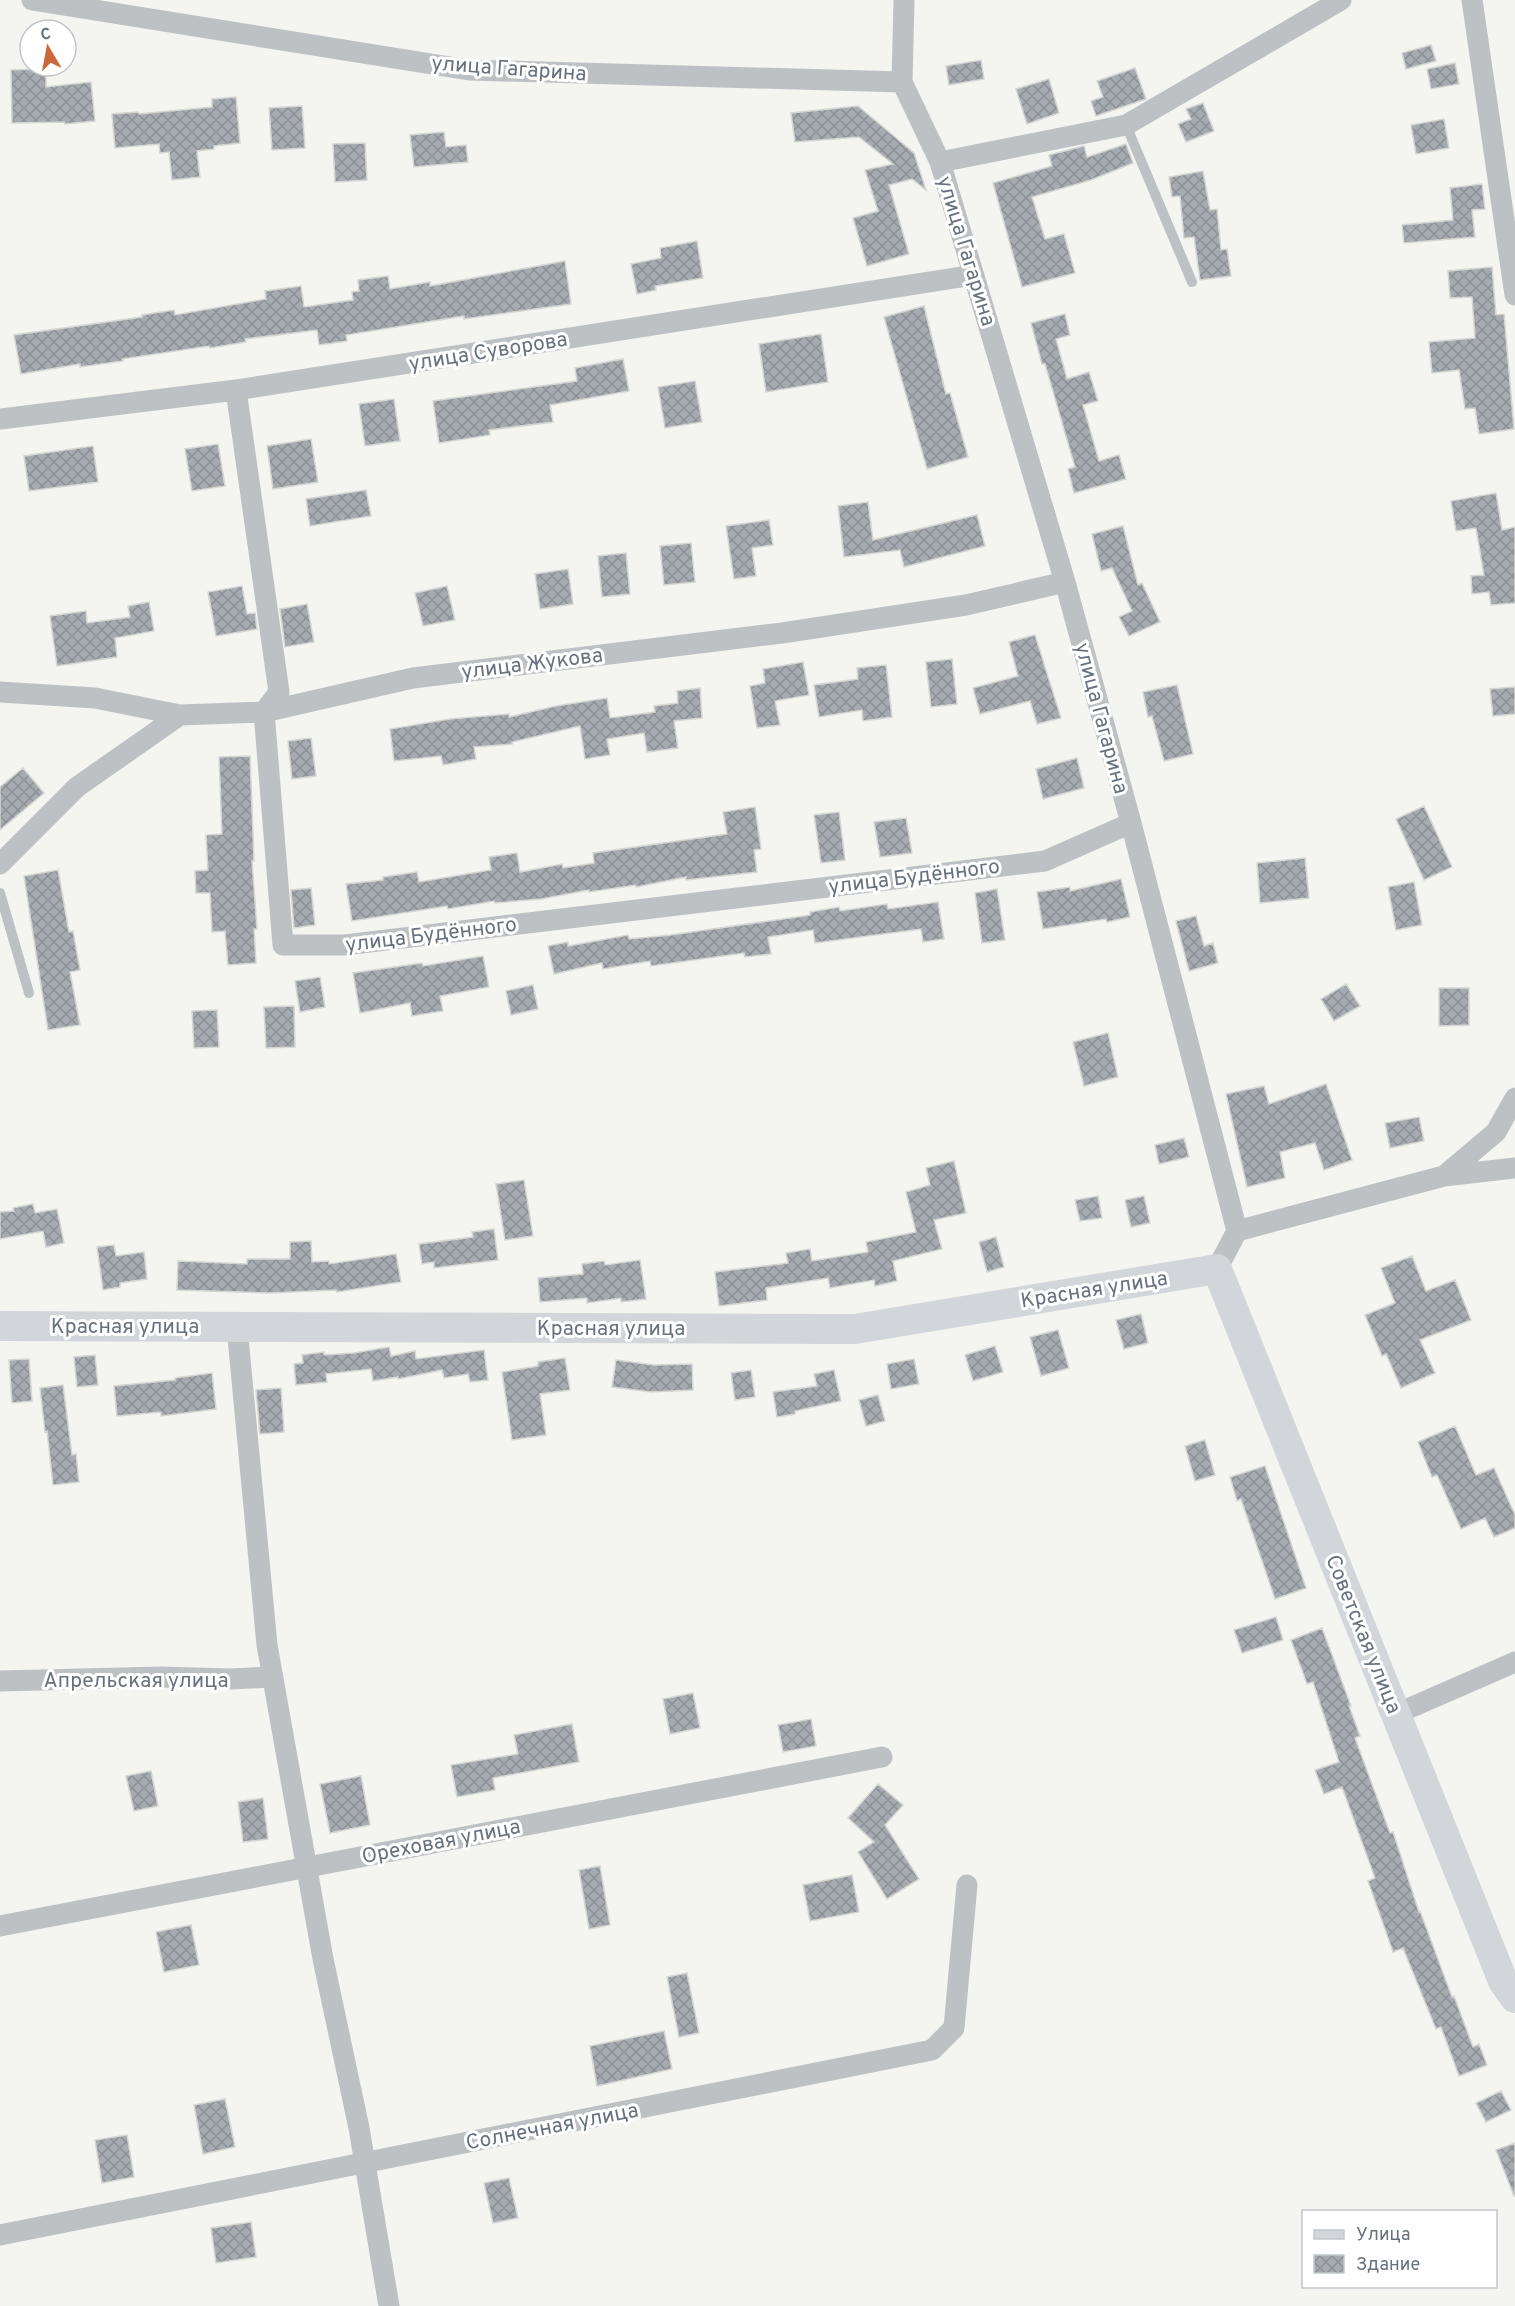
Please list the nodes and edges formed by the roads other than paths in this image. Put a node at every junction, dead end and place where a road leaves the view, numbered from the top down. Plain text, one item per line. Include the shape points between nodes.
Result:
1 (32, 0) edge
2 (904, 0) edge
3 (1341, 0) edge
4 (1472, 0) edge
5 (902, 82) junction
6 (1126, 125) junction
7 (940, 162) junction
8 (974, 275) junction
9 (1192, 282) dead end
10 (1515, 295) edge
11 (236, 390) junction
12 (0, 419) edge
13 (1065, 582) junction
14 (0, 692) edge
15 (264, 712) junction
16 (180, 715) junction
17 (1131, 823) junction
18 (0, 864) edge
19 (0, 893) edge
20 (29, 993) dead end
21 (1515, 1098) edge
22 (1515, 1168) edge
23 (1444, 1176) junction
24 (1236, 1231) junction
25 (1217, 1269) junction
26 (0, 1326) edge
27 (237, 1327) junction
28 (1515, 1662) edge
29 (273, 1677) junction
30 (0, 1681) edge
31 (1396, 1714) junction
32 (882, 1757) dead end
33 (307, 1866) junction
34 (967, 1885) dead end
35 (0, 1926) edge
36 (1515, 1998) edge
37 (364, 2164) junction
38 (0, 2235) edge
39 (389, 2306) edge

1 - 5 street, улица Гагарина via 469,70
2 - 5 street
3 - 6 street
4 - 10 street
5 - 7 street, улица Гагарина
6 - 7 street
6 - 9 lane
7 - 8 street, улица Гагарина
8 - 11 street, улица Суворова
8 - 13 street, улица Гагарина
11 - 12 street, улица Суворова
11 - 15 street via 279,692
13 - 15 street, улица Жукова via 966,605 782,633 413,678
13 - 17 street, улица Гагарина
14 - 16 street, улица Жукова via 95,698
15 - 16 street, улица Жукова
15 - 17 street, улица Будённого via 283,945 345,945 1045,861
16 - 18 street via 77,787
17 - 24 street, улица Гагарина
19 - 20 lane
21 - 23 street via 1496,1132
22 - 23 street
23 - 24 street
24 - 25 street
25 - 27 main road, Красная улица via 855,1329
25 - 31 main road, Советская улица
26 - 27 main road, Красная улица
27 - 29 street
28 - 31 street
29 - 30 street, Апрельская улица
29 - 33 street
31 - 36 main road, Советская улица via 1503,1981
32 - 33 street, Ореховая улица
33 - 35 street, Ореховая улица
33 - 37 street
34 - 37 street, Солнечная улица via 954,2028 932,2050
37 - 38 street, Солнечная улица
37 - 39 street

